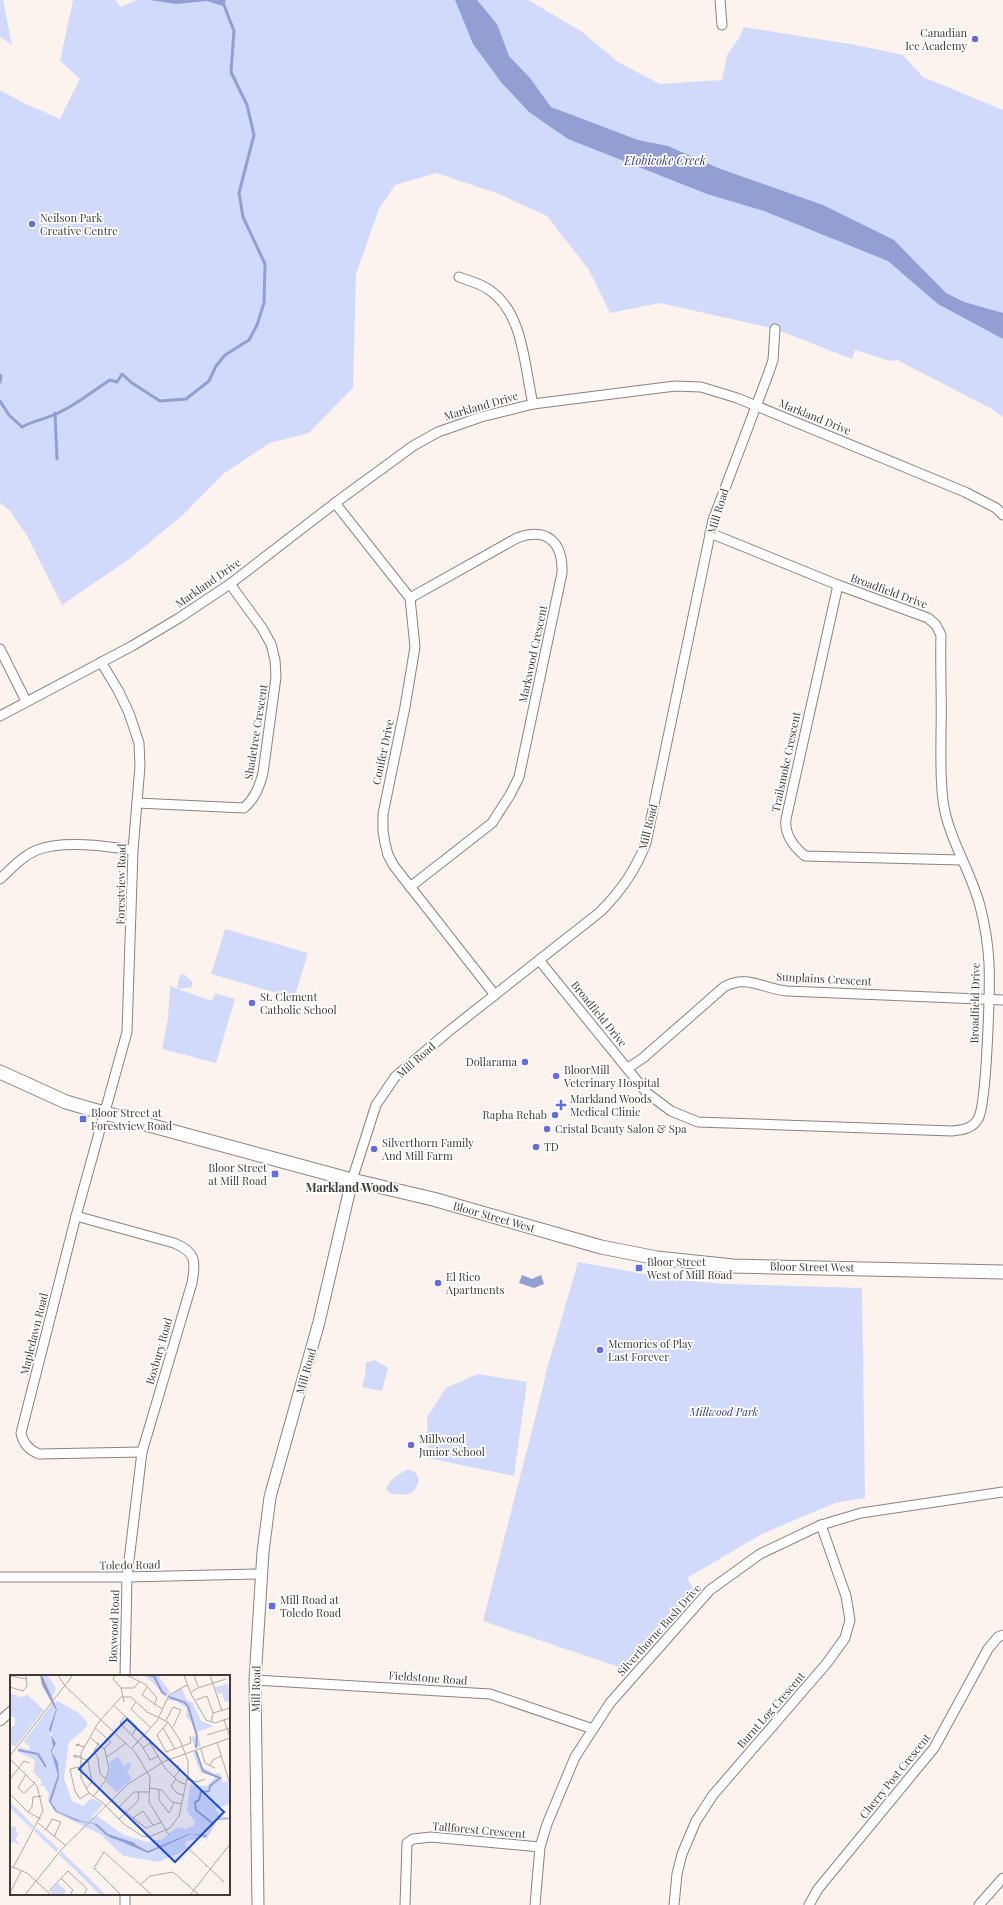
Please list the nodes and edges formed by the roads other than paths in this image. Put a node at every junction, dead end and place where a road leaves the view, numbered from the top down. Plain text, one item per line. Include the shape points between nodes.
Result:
1 (720, 0) edge
2 (722, 24) dead end
3 (459, 277) dead end
4 (775, 328) dead end
5 (533, 404) junction
6 (757, 406) junction
7 (335, 503) junction
8 (1003, 515) edge
9 (710, 533) junction
10 (230, 584) junction
11 (838, 585) junction
12 (410, 598) junction
13 (0, 649) edge
14 (101, 662) junction
15 (26, 701) junction
16 (0, 716) edge
17 (136, 803) junction
18 (133, 850) junction
19 (961, 860) junction
20 (0, 879) edge
21 (410, 887) junction
22 (539, 960) junction
23 (495, 995) junction
24 (988, 1000) junction
25 (1003, 1000) edge
26 (628, 1068) junction
27 (0, 1072) edge
28 (104, 1113) junction
29 (352, 1180) junction
30 (76, 1216) junction
31 (1003, 1272) edge
32 (142, 1452) junction
33 (1003, 1492) edge
34 (821, 1525) junction
35 (261, 1574) junction
36 (0, 1577) edge
37 (128, 1577) junction
38 (1003, 1635) edge
39 (125, 1675) edge
40 (255, 1680) junction
41 (10, 1712) edge
42 (0, 1721) edge
43 (593, 1729) junction
44 (540, 1847) junction
45 (1003, 1878) edge
46 (258, 1905) edge
47 (405, 1905) edge
48 (535, 1905) edge
49 (674, 1905) edge
50 (809, 1905) edge
51 (979, 1905) edge

1 - 2 street
3 - 5 street via 488,289 510,313 520,341
4 - 6 street, Mill Road via 773,360
5 - 6 street, Markland Drive via 675,386 701,387
5 - 7 street, Markland Drive via 481,417 438,432 413,446
6 - 8 street, Markland Drive via 965,492 996,508
6 - 9 street, Mill Road via 718,504
7 - 10 street, Markland Drive
7 - 12 street
9 - 11 street, Broadfield Drive
9 - 22 street, Mill Road via 647,836 639,860 629,880 600,912
10 - 14 street, Markland Drive via 139,642
10 - 17 street, Shadetree Crescent via 262,628 271,644 275,660 276,677 259,788 253,800 244,808
11 - 19 street, Broadfield Drive via 928,618 942,635 940,767 943,802
11 - 19 street, Trailsmoke Crescent via 786,818 786,833 805,856
12 - 21 street, Conifer Drive via 415,647 383,814 383,831 388,855
12 - 21 street, Markwood Crescent via 528,534 544,536 560,550 562,573 519,777 492,823
13 - 15 street
14 - 15 street, Markland Drive
14 - 17 street, Forestview Road via 129,713 139,744 140,766
15 - 16 street, Markland Drive
17 - 18 street, Forestview Road
18 - 20 street via 69,845 49,847 35,851
18 - 28 street, Forestview Road via 126,1032
19 - 24 street, Broadfield Drive via 980,906 989,964
21 - 23 street, Conifer Drive
22 - 23 street, Mill Road
22 - 26 street, Broadfield Drive
23 - 29 street, Mill Road via 395,1077 376,1105
24 - 25 street, Sunplains Crescent
24 - 26 street, Sunplains Crescent via 787,991 774,990 744,980 733,982 724,986 643,1058
24 - 26 street, Broadfield Drive via 981,1112 973,1126 962,1130 698,1122 682,1117 661,1104 647,1093
27 - 28 main road, Bloor Street West via 66,1102
28 - 29 main road, Bloor Street West
28 - 30 street, Mapledawn Road
29 - 31 main road, Bloor Street West via 440,1201 601,1247 657,1258 733,1266
29 - 35 street, Mill Road via 320,1322 270,1497
30 - 32 street, Boxbury Road via 174,1243 189,1251 194,1258 192,1283
30 - 32 street, Mapledawn Road via 21,1433 22,1440 32,1451 39,1454
32 - 37 street, Boxbury Road
33 - 34 street, Silverthorne Bush Drive via 861,1513
34 - 43 street, Silverthorne Bush Drive via 760,1554 710,1590 610,1703
34 - 49 street, Burnt Log Crescent via 846,1596 850,1620 845,1638 827,1663 713,1795 696,1821 682,1854
35 - 37 street, Toledo Road
35 - 40 street, Mill Road
36 - 37 street, Toledo Road
37 - 39 street, Boxwood Road
38 - 50 street, Cherry Post Crescent via 998,1637 988,1650 930,1754 818,1889
40 - 43 street, Fieldstone Road via 490,1694
40 - 46 street, Mill Road
41 - 42 street
43 - 44 street, Silverthorne Bush Drive via 575,1757
44 - 47 street, Tallforest Crescent via 431,1837 413,1839 406,1843
44 - 48 street, Silverthorne Bush Drive
45 - 51 street

